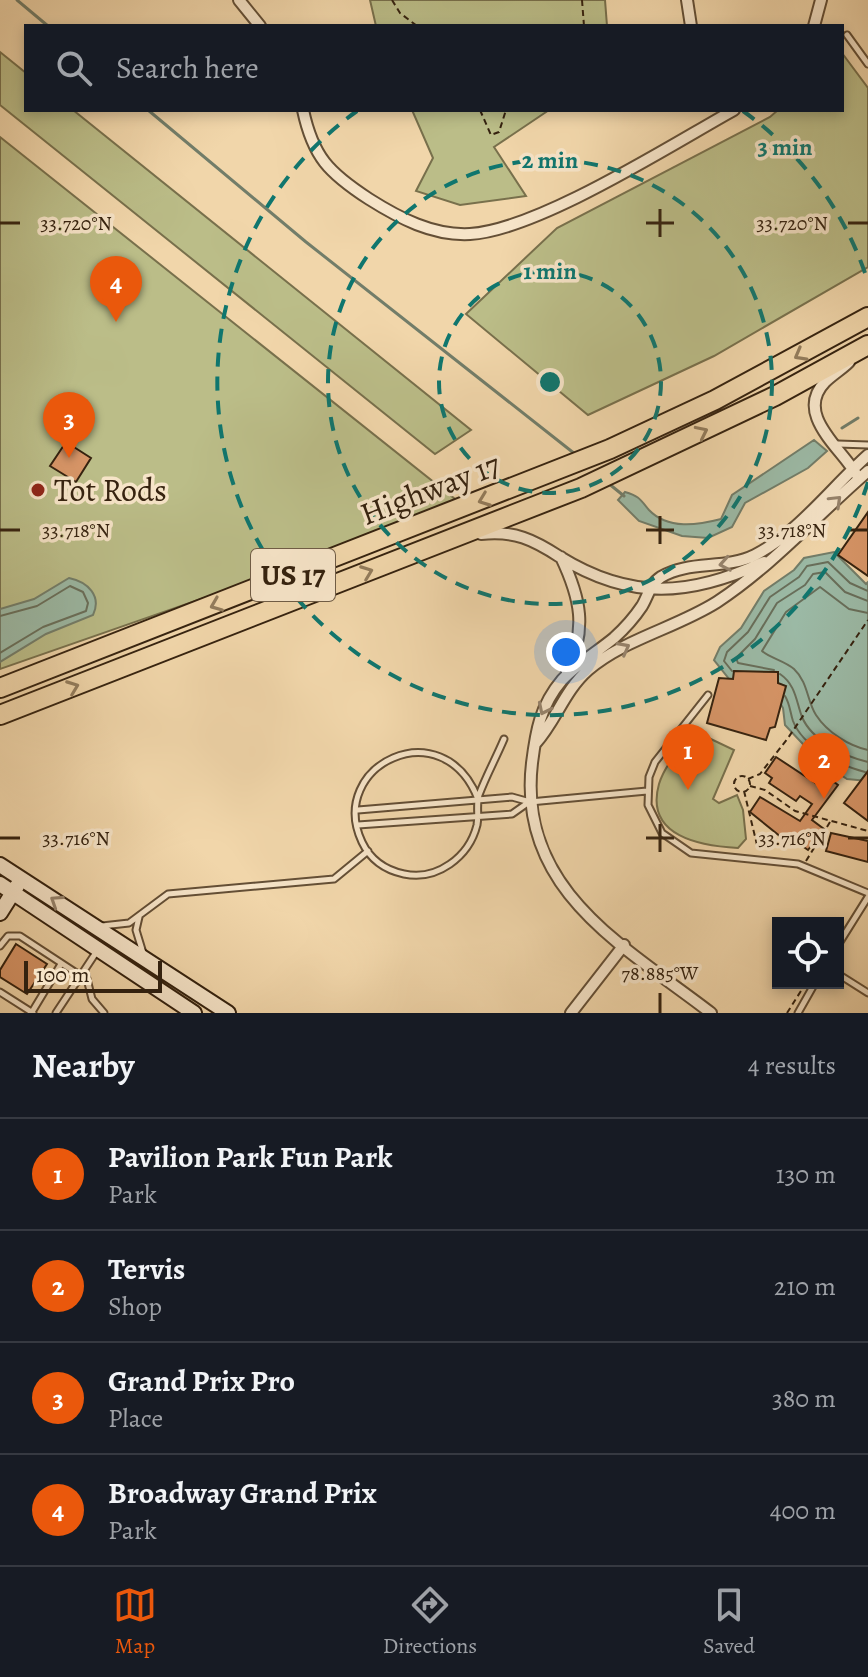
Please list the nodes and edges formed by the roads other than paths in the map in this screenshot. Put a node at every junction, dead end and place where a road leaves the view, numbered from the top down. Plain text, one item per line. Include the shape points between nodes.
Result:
1 (239, 0) edge
2 (687, 0) edge
3 (821, 0) edge
4 (258, 24) edge
5 (691, 24) edge
6 (815, 24) edge
7 (847, 35) dead end
8 (868, 64) edge
9 (303, 112) edge
10 (730, 112) edge
11 (868, 317) edge
12 (868, 345) edge
13 (833, 443) junction
14 (868, 445) edge
15 (868, 455) edge
16 (853, 468) junction
17 (868, 471) edge
18 (857, 480) junction
19 (447, 540) junction
20 (561, 557) junction
21 (773, 558) junction
22 (651, 588) junction
23 (564, 678) junction
24 (0, 688) edge
25 (708, 695) dead end
26 (0, 715) edge
27 (504, 739) dead end
28 (535, 744) junction
29 (647, 791) junction
30 (478, 799) junction
31 (530, 802) junction
32 (358, 810) junction
33 (478, 816) junction
34 (358, 825) junction
35 (368, 851) junction
36 (1, 869) edge
37 (22, 880) junction
38 (6, 888) edge
39 (868, 895) edge
40 (0, 913) edge
41 (139, 916) junction
42 (94, 926) junction
43 (844, 935) edge
44 (624, 945) junction
45 (0, 946) edge
46 (98, 949) junction
47 (145, 959) junction
48 (61, 964) junction
49 (83, 973) junction
50 (844, 978) edge
51 (812, 989) edge
52 (0, 992) edge
53 (868, 993) edge
54 (33, 1012) edge
55 (56, 1013) edge
56 (104, 1013) edge
57 (194, 1013) edge
58 (228, 1013) edge
59 (571, 1013) edge
60 (711, 1013) edge
61 (798, 1013) edge

1 - 4 street
2 - 5 street
3 - 6 street
7 - 8 lane
9 - 10 street via 309,142 334,176 396,216 435,231 471,234 542,213
11 -> 24 highway, Highway 17 / US 17 via 715,400 610,449
12 - 13 street via 817,395 816,419
19 -> 12 highway, Highway 17 / US 17 via 632,466
13 - 14 lane
13 - 16 street
15 - 16 street
16 - 18 street
16 -> 22 street via 756,554 735,563 672,571
17 - 18 street
21 -> 18 street
19 - 20 street via 503,532 528,537
26 -> 19 highway, Highway 17 / US 17
20 - 22 street via 592,573
20 - 23 street via 575,585 582,624
21 - 22 street via 709,585
28 -> 21 street via 588,670 695,616
22 - 23 street via 625,628
23 -> 28 street via 542,712
25 - 29 lane via 655,762
27 - 30 lane
28 - 31 street
29 - 31 lane
29 - 39 lane via 651,817 680,848 706,856 804,865
30 - 31 lane
30 - 32 lane
30 - 32 lane via 460,770 444,759 403,753 370,774 361,788
30 - 33 lane
31 - 33 lane via 512,814
31 - 44 street via 538,845 562,889
32 - 34 lane
33 - 34 lane
33 - 35 lane via 463,853 438,871 398,872 381,865
34 - 35 lane
35 - 41 lane via 334,879 168,894
36 - 37 main road
37 - 38 main road
42 -> 37 main road
38 - 40 main road
38 - 46 main road
39 - 43 lane
41 - 42 lane via 119,926
41 - 47 lane via 136,930
42 - 47 main road
44 - 59 street
44 - 60 street
45 - 48 lane via 8,936 20,936
46 - 49 lane
46 - 57 main road
47 - 58 main road
48 - 49 lane
48 - 54 lane
49 - 55 lane
49 - 56 lane via 92,999
50 - 53 lane
51 - 61 lane
52 - 54 lane

